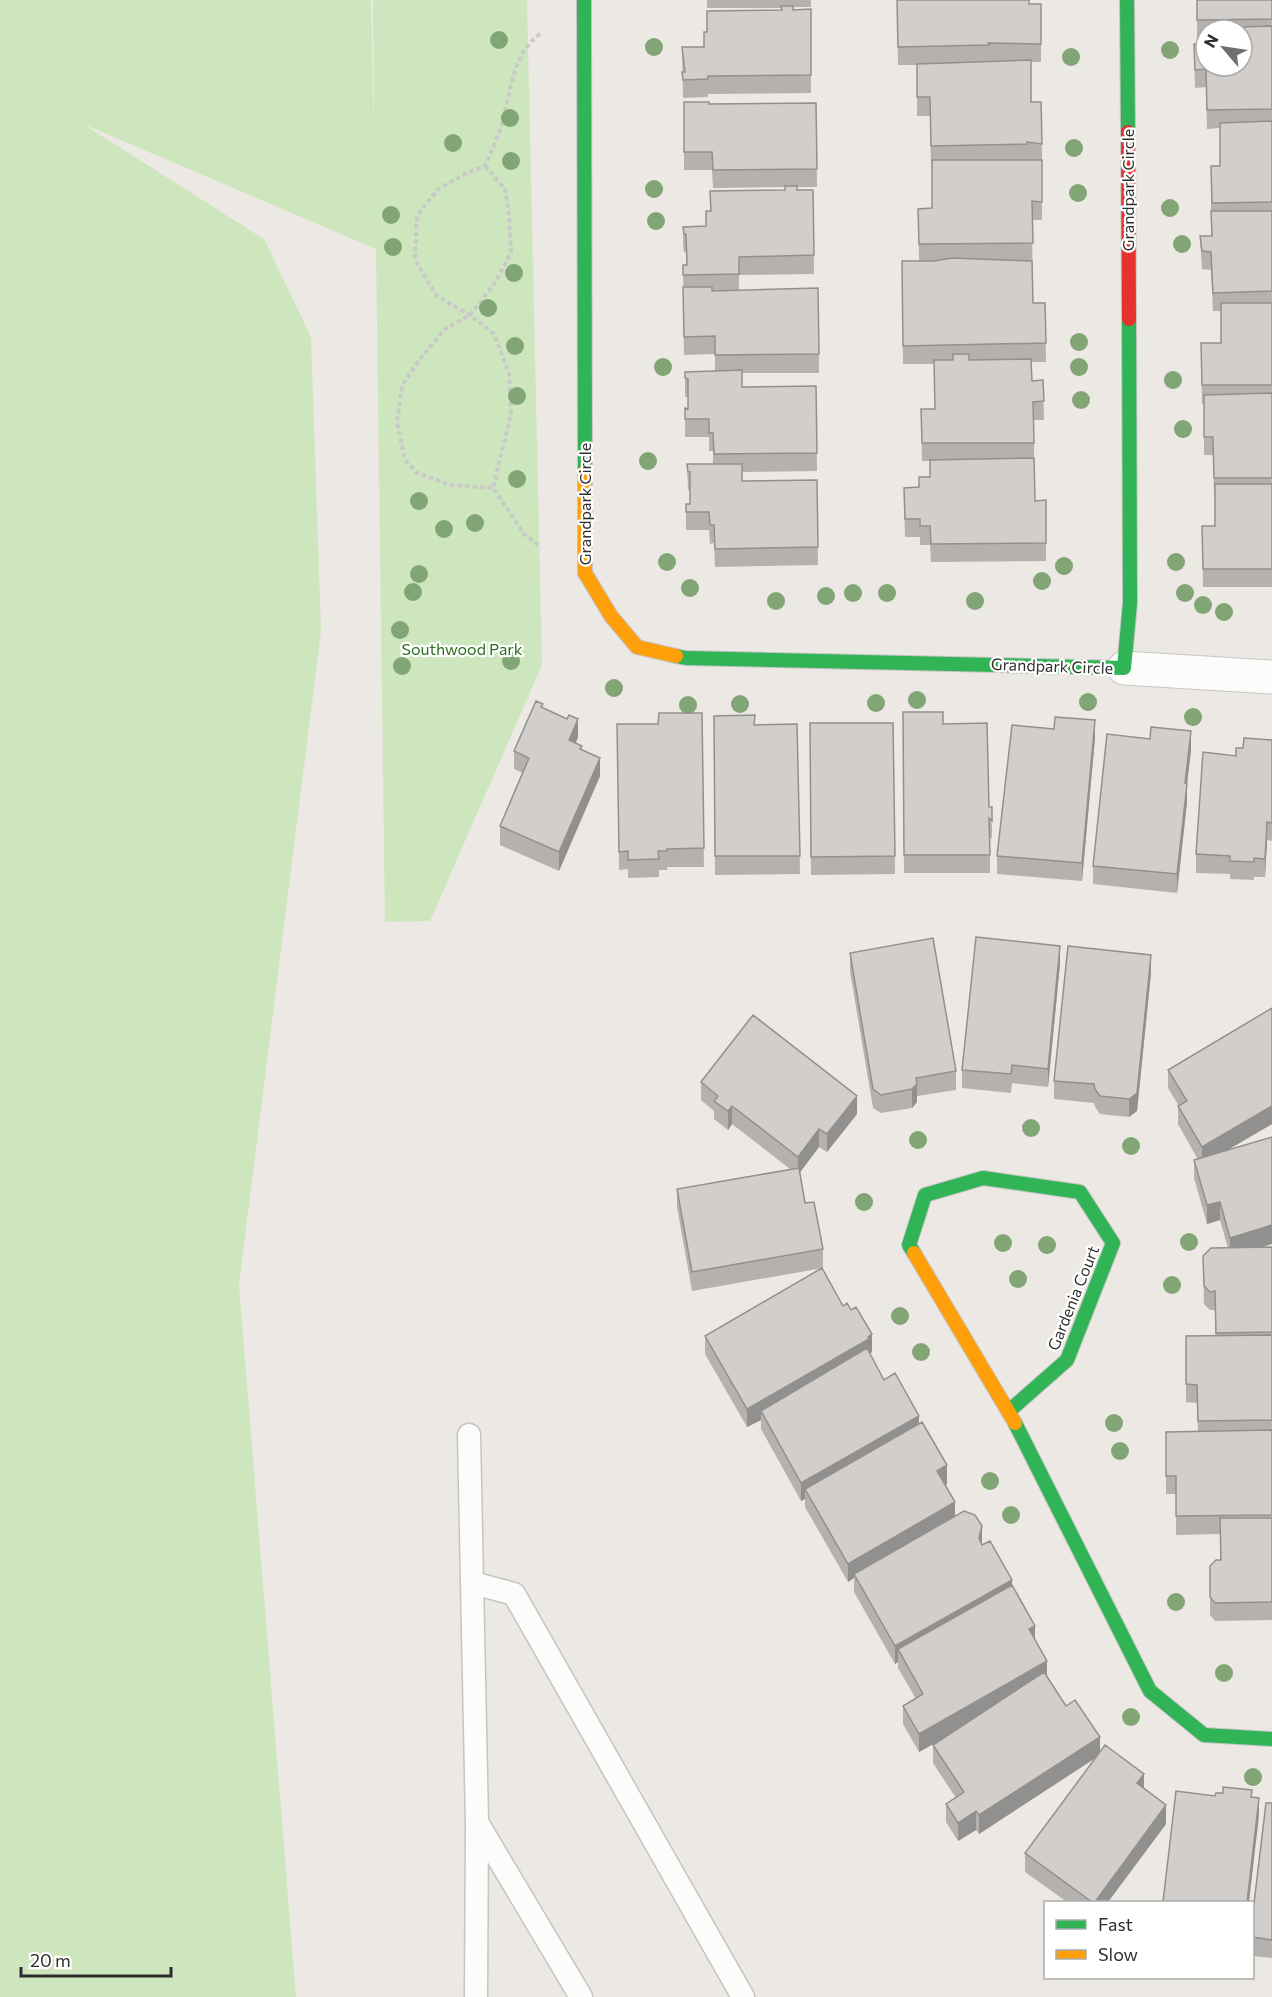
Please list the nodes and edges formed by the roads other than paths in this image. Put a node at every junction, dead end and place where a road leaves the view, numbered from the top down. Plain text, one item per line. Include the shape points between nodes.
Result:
1 (584, 0) edge
2 (1127, 0) edge
3 (1124, 668) junction
4 (1272, 677) edge
5 (1009, 1411) junction
6 (469, 1435) dead end
7 (473, 1583) junction
8 (1272, 1739) edge
9 (477, 1823) junction
10 (476, 1997) edge
11 (581, 1997) edge
12 (743, 1997) edge

1 - 3 street, Grandpark Circle via 585,573 611,616 637,647 686,658
2 - 3 street, Grandpark Circle via 1130,603
3 - 4 street, Grandpark Circle
5 - 5 street, Gardenia Court via 1067,1360 1113,1242 1080,1192 983,1178 925,1195 909,1245
5 - 8 street, Gardenia Court via 1150,1691 1204,1736
6 - 7 lane
7 - 9 lane
7 - 12 lane via 514,1594
9 - 10 lane
9 - 11 lane

